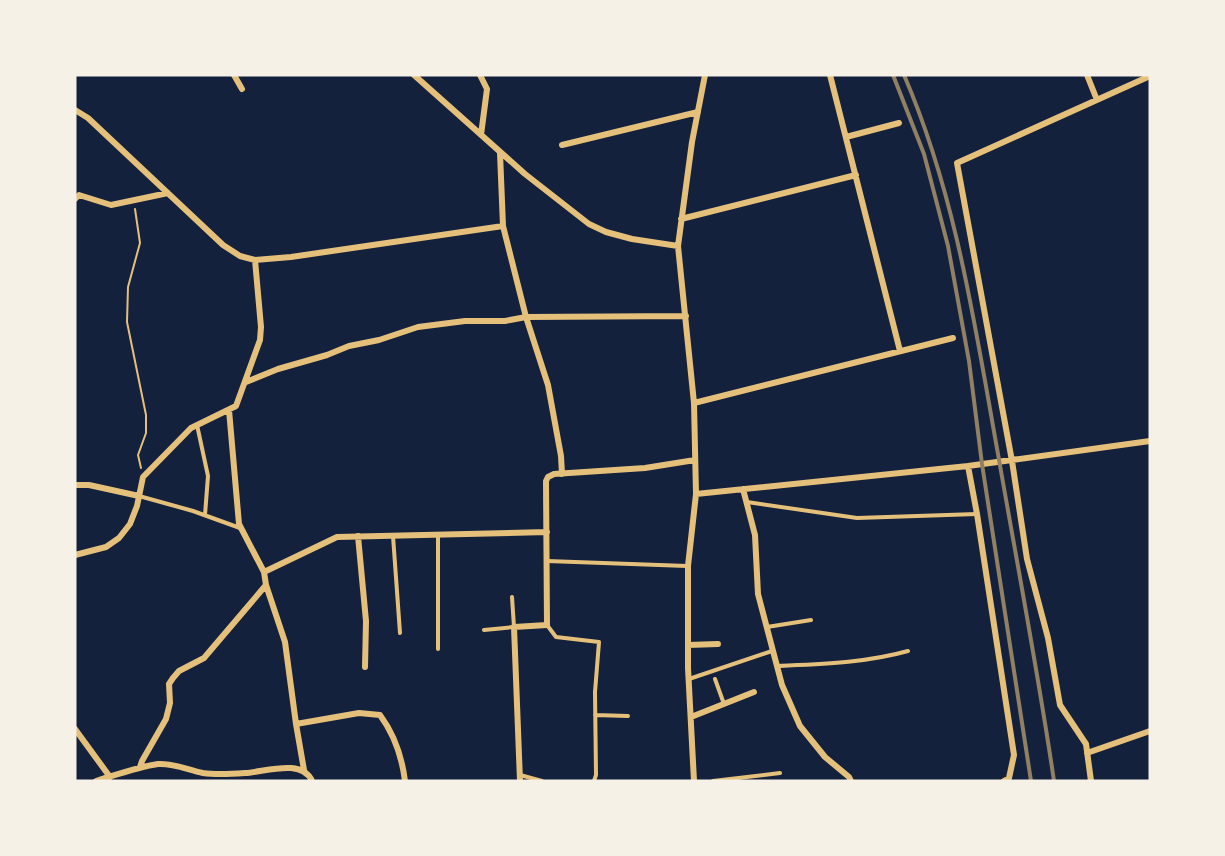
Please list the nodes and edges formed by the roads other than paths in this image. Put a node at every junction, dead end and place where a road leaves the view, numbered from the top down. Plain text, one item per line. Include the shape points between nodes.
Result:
1 (234, 75) edge
2 (414, 75) edge
3 (480, 75) edge
4 (705, 75) edge
5 (830, 75) edge
6 (1087, 75) edge
7 (1150, 76) edge
8 (242, 89) dead end
9 (1097, 100) junction
10 (75, 110) edge
11 (698, 112) junction
12 (899, 123) dead end
13 (481, 135) junction
14 (846, 137) junction
15 (562, 145) dead end
16 (500, 153) junction
17 (856, 175) junction
18 (168, 193) junction
19 (75, 199) edge
20 (681, 219) junction
21 (503, 226) junction
22 (678, 246) junction
23 (255, 260) junction
24 (686, 316) junction
25 (526, 317) junction
26 (953, 338) dead end
27 (900, 351) junction
28 (246, 382) junction
29 (694, 403) junction
30 (229, 410) junction
31 (197, 425) junction
32 (1150, 441) edge
33 (695, 460) junction
34 (1012, 461) junction
35 (968, 466) junction
36 (562, 474) junction
37 (75, 484) edge
38 (743, 489) junction
39 (696, 494) junction
40 (139, 496) junction
41 (747, 502) junction
42 (977, 514) junction
43 (205, 516) junction
44 (240, 528) junction
45 (547, 532) junction
46 (438, 534) junction
47 (393, 535) junction
48 (358, 536) junction
49 (75, 555) edge
50 (547, 561) junction
51 (688, 566) junction
52 (264, 572) junction
53 (266, 585) junction
54 (512, 597) dead end
55 (811, 620) dead end
56 (547, 625) junction
57 (514, 627) junction
58 (766, 627) junction
59 (484, 630) dead end
60 (400, 633) dead end
61 (718, 644) dead end
62 (688, 645) junction
63 (438, 649) dead end
64 (772, 651) junction
65 (908, 651) dead end
66 (776, 666) junction
67 (365, 667) dead end
68 (688, 679) junction
69 (715, 679) dead end
70 (754, 692) dead end
71 (724, 704) junction
72 (595, 715) junction
73 (628, 716) dead end
74 (691, 717) junction
75 (296, 724) junction
76 (75, 729) edge
77 (1150, 731) edge
78 (1087, 753) junction
79 (140, 767) junction
80 (304, 770) junction
81 (780, 773) dead end
82 (110, 777) junction
83 (520, 778) edge
84 (96, 781) edge
85 (312, 781) edge
86 (405, 781) edge
87 (542, 781) edge
88 (594, 781) edge
89 (694, 781) edge
90 (713, 781) edge
91 (851, 781) edge
92 (1004, 781) edge
93 (1091, 781) edge

1 - 8 street
2 - 13 street
3 - 13 street via 487,89
4 - 11 street
5 - 14 street
6 - 9 street
7 - 9 street
9 - 34 street via 957,163
10 - 18 street
11 - 15 street
11 - 20 street
12 - 14 street
13 - 16 street
14 - 17 street
16 - 21 street
16 - 22 street via 589,224 606,232
17 - 20 street
17 - 27 street
18 - 19 street via 111,205 79,195
18 - 23 street via 223,245
20 - 22 street
21 - 23 street
21 - 25 street
22 - 24 street
23 - 28 street via 261,327
24 - 25 street
24 - 29 street
25 - 28 street via 418,327
25 - 36 street via 548,385
26 - 27 street
27 - 29 street
28 - 30 street via 236,406
29 - 33 street
30 - 31 street
30 - 44 street
31 - 40 street via 143,477
31 - 43 lane via 208,476
32 - 34 street
33 - 36 street
33 - 39 street
34 - 35 street
34 - 78 street via 1027,559 1048,638 1060,705 1086,744
35 - 38 street
35 - 42 street
36 - 45 street via 554,474 546,481
37 - 40 street
38 - 39 street
38 - 41 street
39 - 51 street
40 - 43 lane
40 - 49 street via 130,524 119,538 106,547
41 - 42 lane via 857,518
41 - 58 street via 755,534 758,594
42 - 92 street via 1014,755 1010,778
43 - 44 lane
44 - 52 street
45 - 46 street
45 - 50 street
46 - 47 street
46 - 63 lane
47 - 48 street
47 - 60 lane
48 - 52 street via 337,537
48 - 67 street via 366,621
50 - 51 lane
50 - 56 street
51 - 62 street
52 - 53 street
53 - 75 street via 285,642
53 - 79 street via 204,657 173,678 166,719
54 - 57 lane
55 - 58 lane
56 - 57 street
56 - 72 lane via 556,637 599,642
57 - 59 lane
57 - 83 street
58 - 64 street
61 - 62 street
62 - 68 street
64 - 66 street
64 - 68 lane
65 - 66 lane via 842,663
66 - 91 street via 800,726
68 - 74 street
69 - 71 lane
70 - 71 street
71 - 74 street
72 - 73 lane
72 - 88 lane
74 - 89 street
75 - 80 street
75 - 86 street via 359,713 380,715 403,764
76 - 82 street
77 - 78 street
78 - 93 street
79 - 80 street via 161,764 221,774
79 - 82 street
80 - 85 street
81 - 90 lane
82 - 84 street
83 - 87 lane

